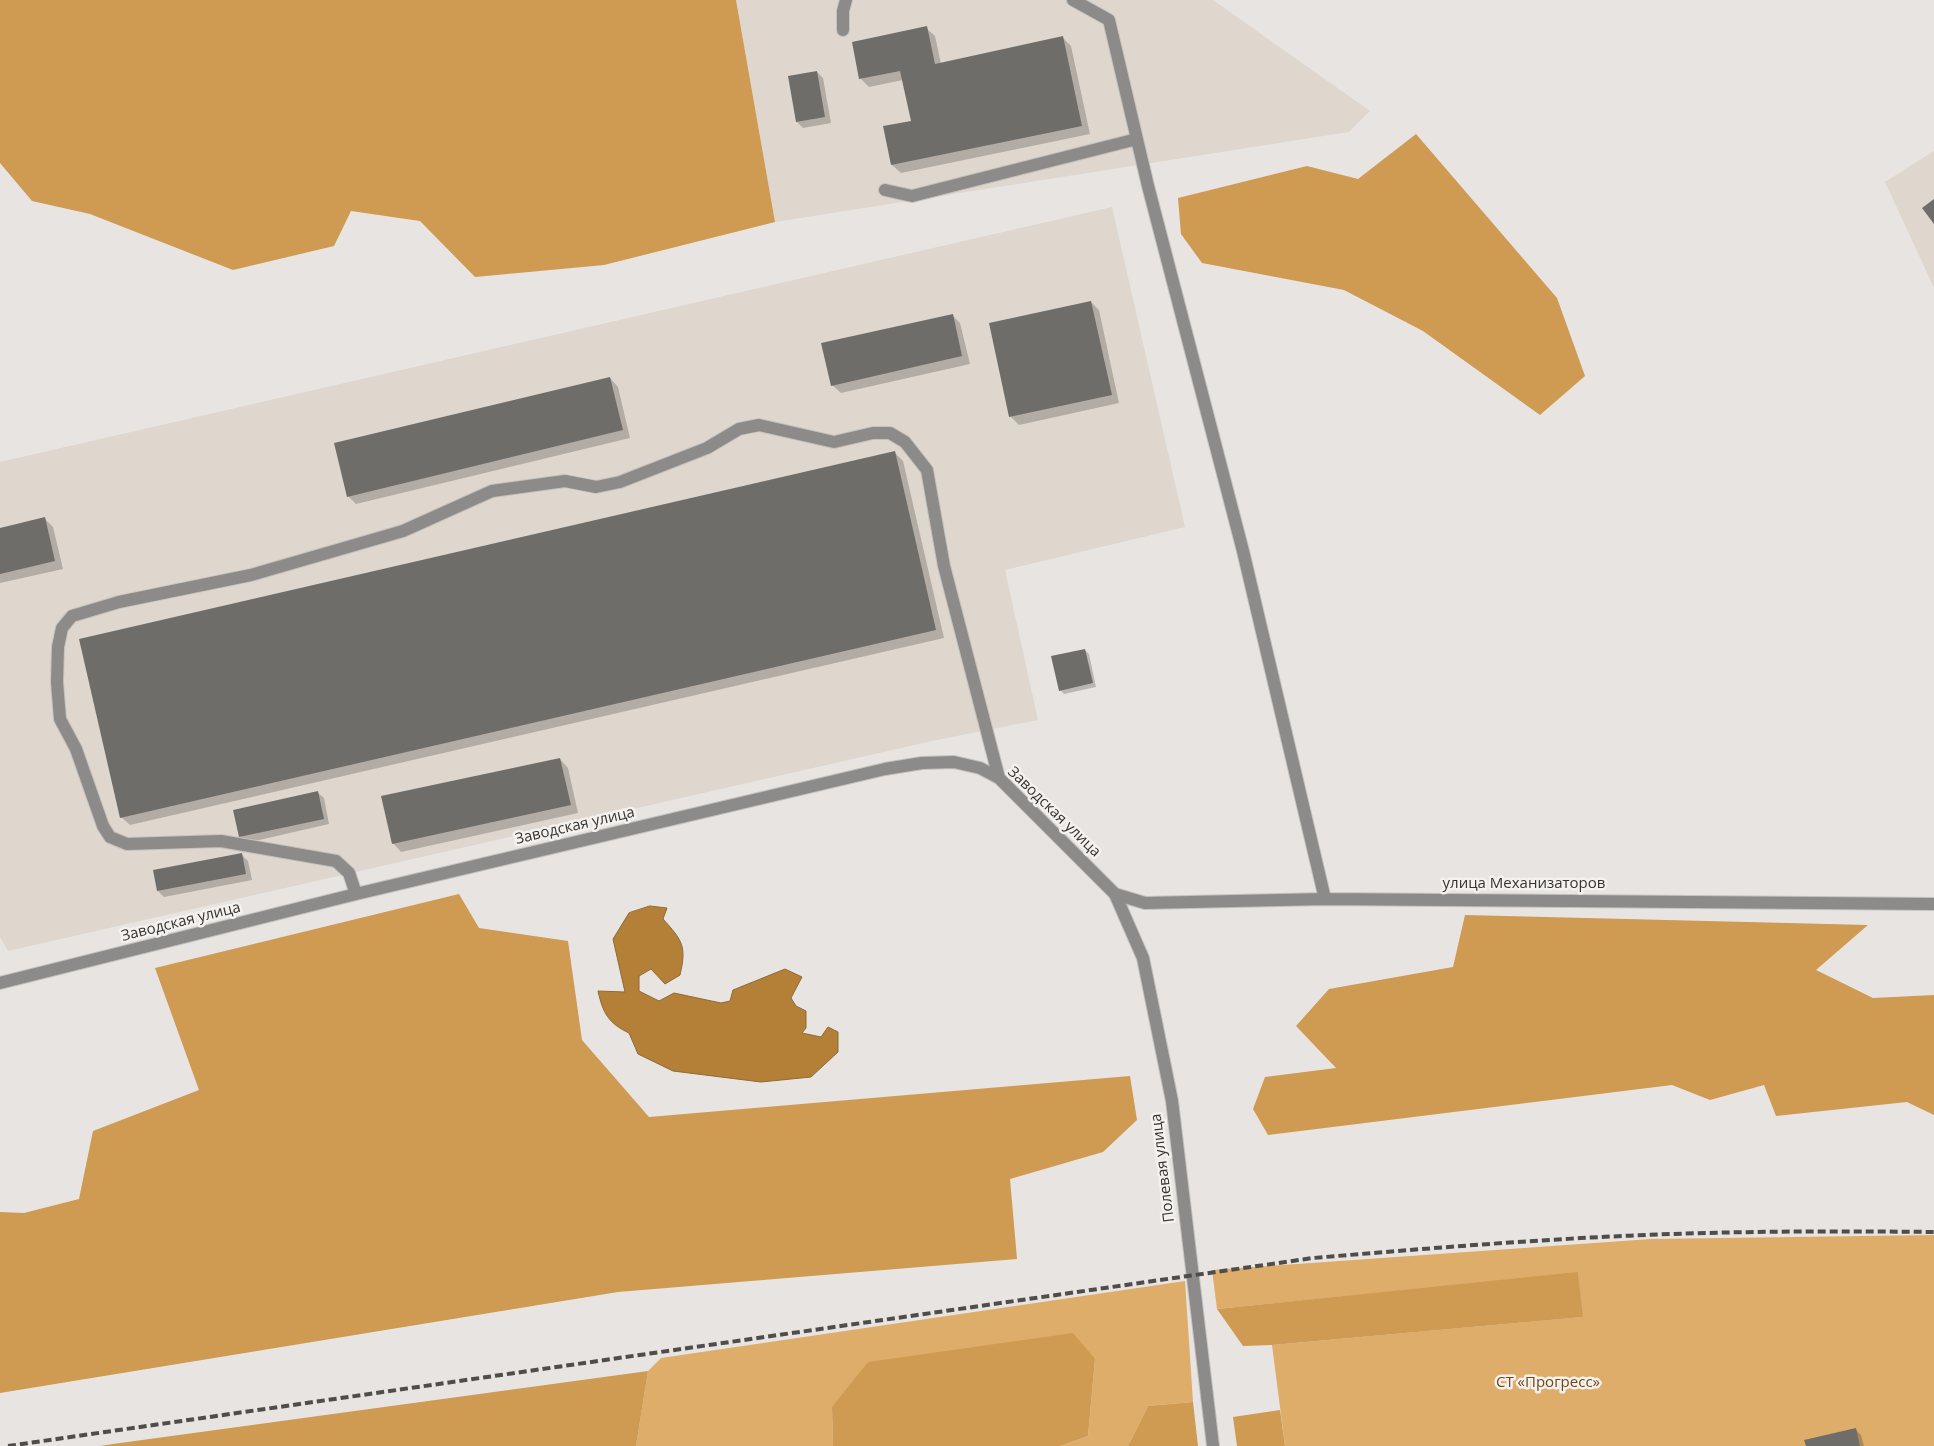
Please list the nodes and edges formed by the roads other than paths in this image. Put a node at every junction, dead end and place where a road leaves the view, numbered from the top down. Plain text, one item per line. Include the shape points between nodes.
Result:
1 (846, 0) edge
2 (1073, 0) edge
3 (843, 30) dead end
4 (1137, 139) junction
5 (886, 190) dead end
6 (999, 778) junction
7 (356, 894) junction
8 (1115, 894) junction
9 (1325, 899) junction
10 (1934, 904) edge
11 (0, 983) edge
12 (1213, 1446) edge

1 - 3 street
2 - 4 street via 1109,20
4 - 5 street via 912,196
4 - 9 street via 1243,551
6 - 7 street, Заводская улица via 980,768 954,762 885,769
6 - 7 street via 944,566 927,470 905,442 890,433 873,433 834,442 759,425 739,429 707,448 620,482 596,487 565,481 492,490 403,531 251,575 120,602 72,616 62,628 58,647 60,719 76,749 110,838 127,844 221,841 336,861 349,873
6 - 8 street, Заводская улица
7 - 11 street, Заводская улица
8 - 9 street, улица Механизаторов via 1145,903
8 - 12 street, Полевая улица via 1143,958 1172,1101
9 - 10 street, улица Механизаторов

